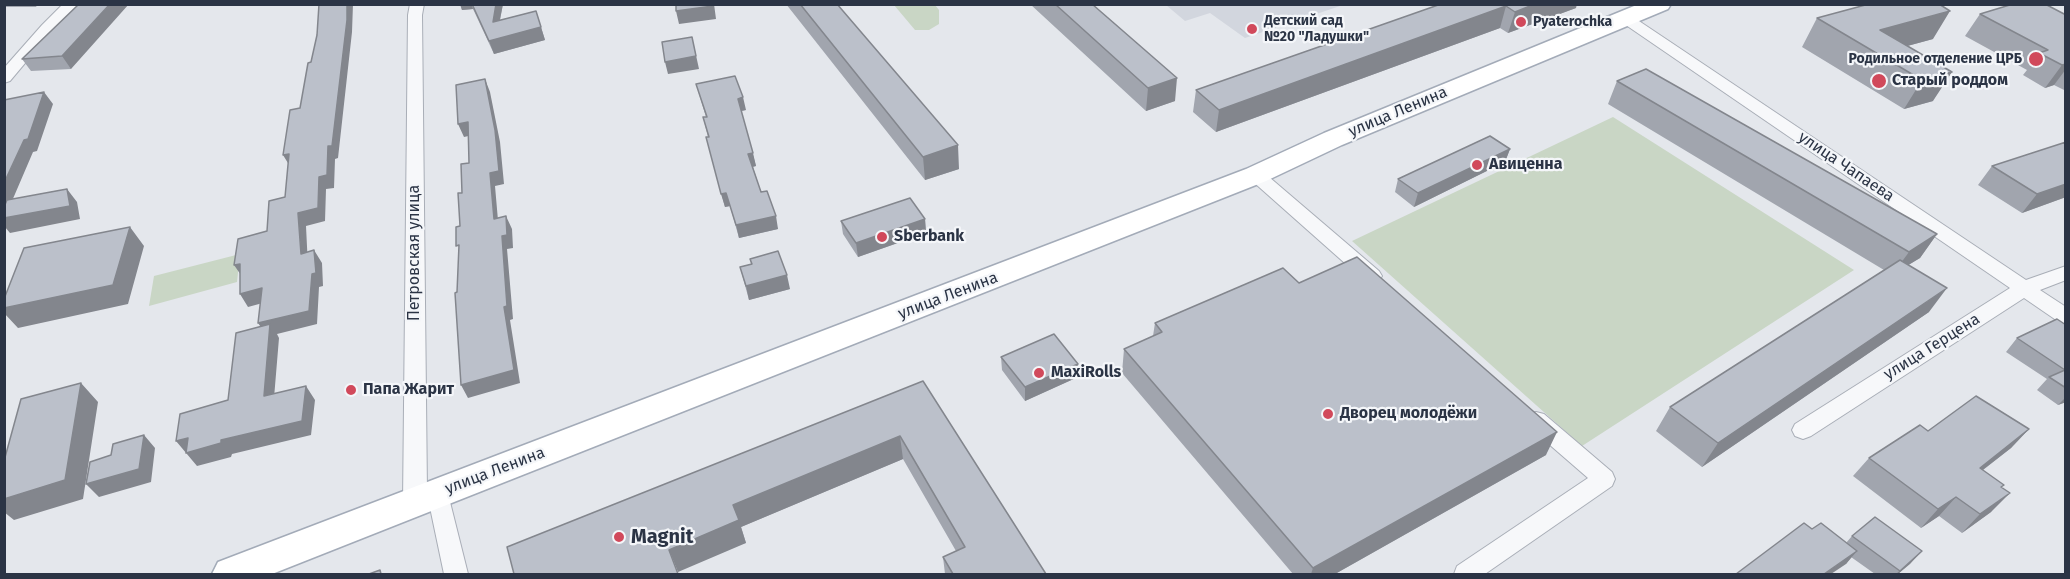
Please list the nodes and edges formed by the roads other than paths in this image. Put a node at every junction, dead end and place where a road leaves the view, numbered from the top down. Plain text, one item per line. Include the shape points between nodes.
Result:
1 (72, 4) edge
2 (417, 4) edge
3 (1660, 4) edge
4 (1625, 18) junction
5 (4, 78) edge
6 (1256, 175) junction
7 (2066, 272) edge
8 (2025, 288) junction
9 (1390, 292) edge
10 (2066, 317) edge
11 (1524, 409) edge
12 (1803, 430) dead end
13 (426, 497) junction
14 (231, 574) edge
15 (456, 574) edge
16 (1466, 574) edge

1 - 5 street
2 - 13 street, Петровская улица
3 - 4 main road, улица Ленина
4 - 6 main road, улица Ленина
4 - 8 street, улица Чапаева
6 - 9 street
6 - 13 main road, улица Ленина
7 - 8 street, улица Герцена
8 - 10 street, улица Чапаева
8 - 12 street, улица Герцена
11 - 16 street via 1604,479
13 - 14 main road, улица Ленина
13 - 15 street, Петровская улица

